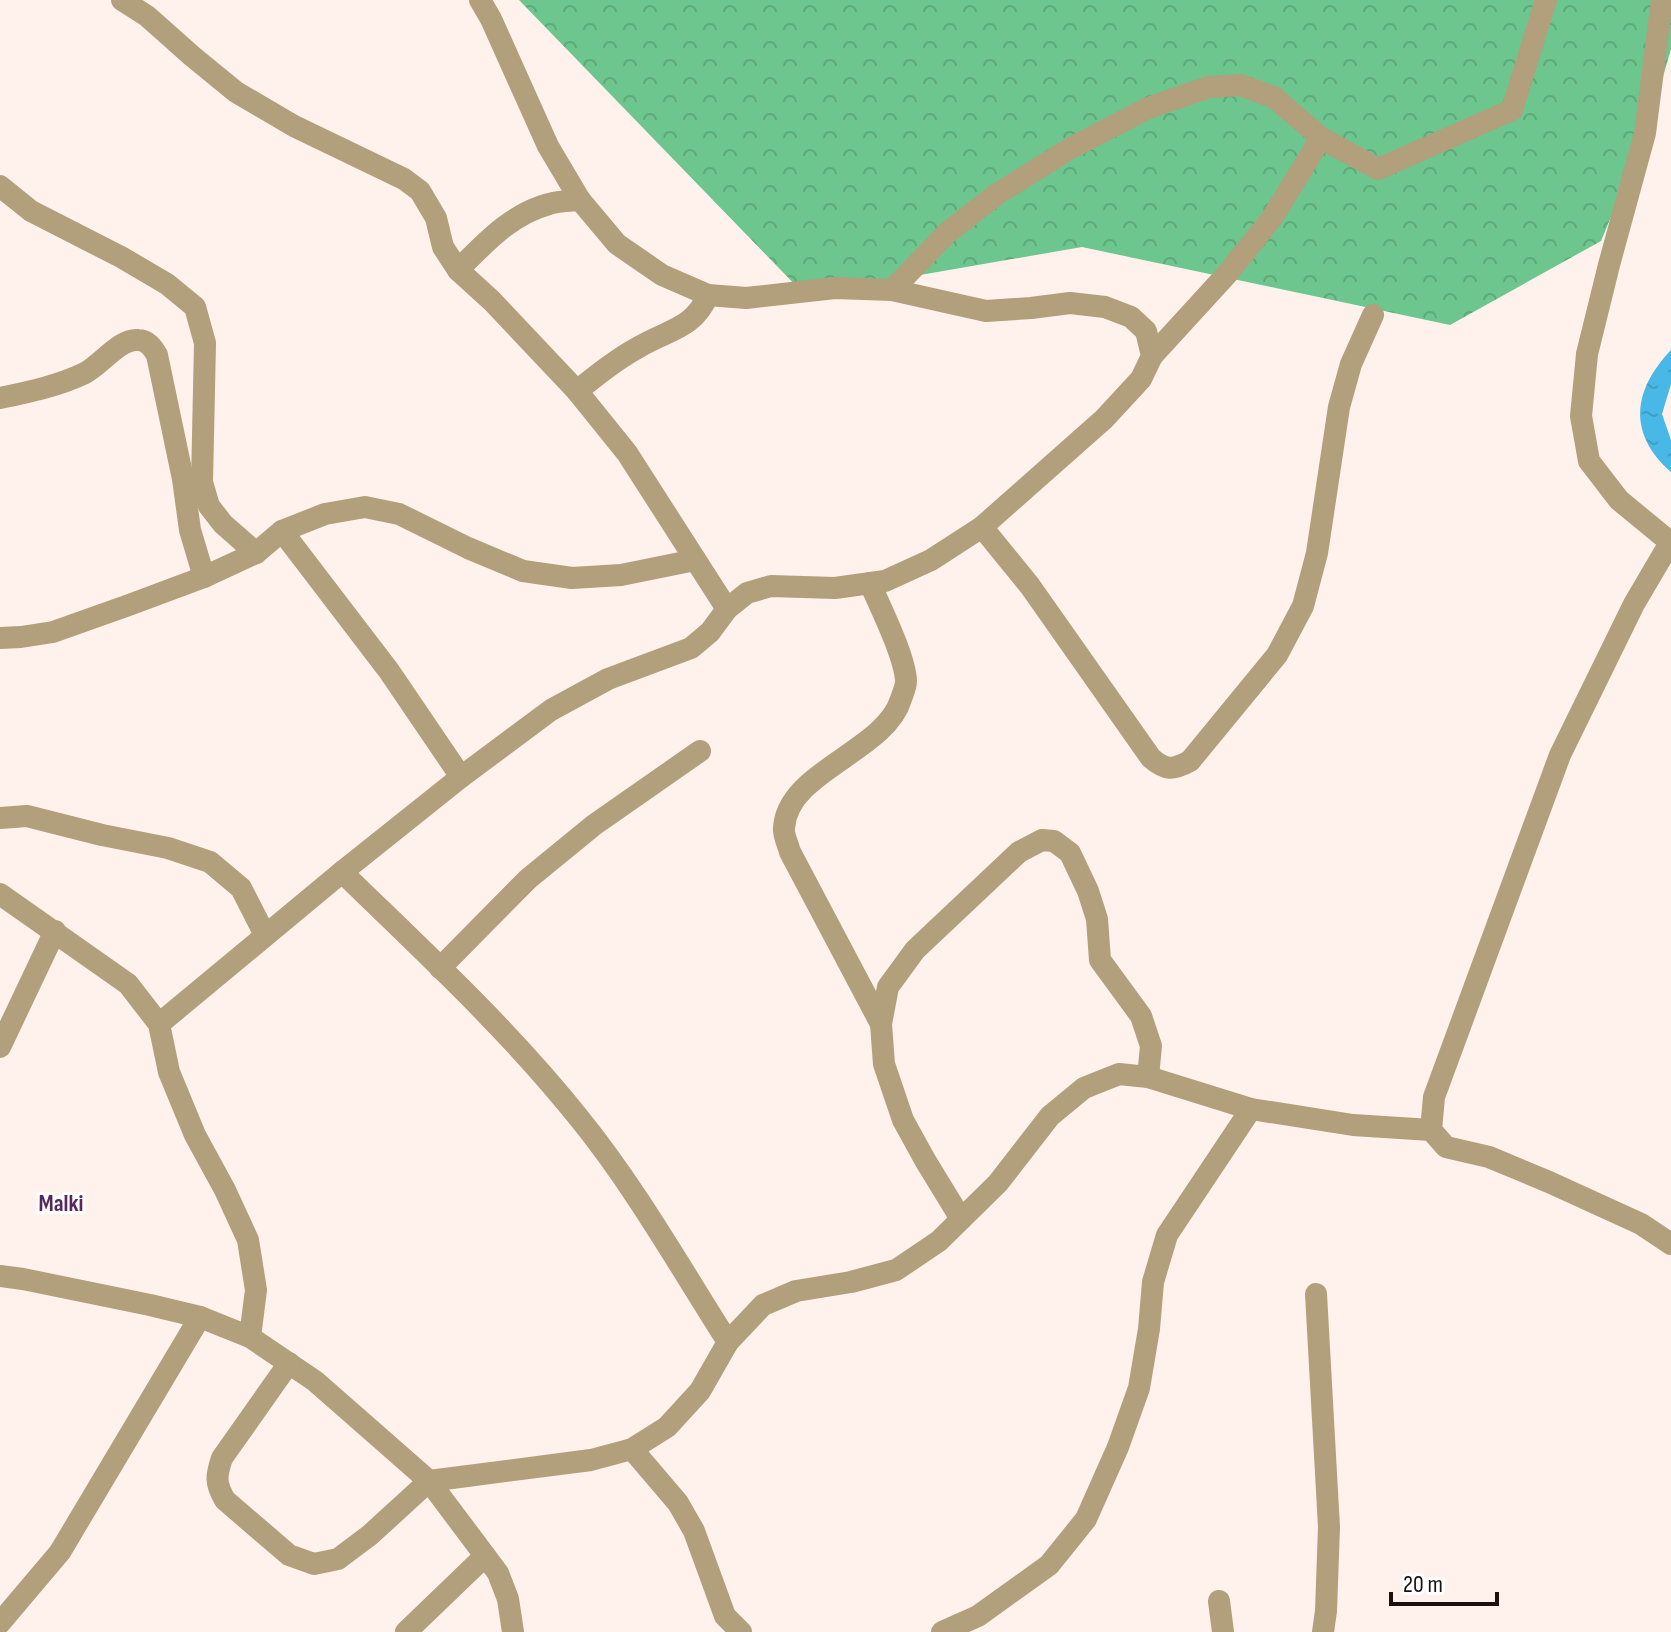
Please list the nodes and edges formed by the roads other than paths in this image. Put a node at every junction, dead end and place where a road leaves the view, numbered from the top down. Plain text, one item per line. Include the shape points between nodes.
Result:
1 (122, 0) edge
2 (480, 0) edge
3 (1546, 0) edge
4 (1662, 0) edge
5 (1321, 138) junction
6 (0, 186) edge
7 (580, 200) junction
8 (458, 270) junction
9 (892, 290) junction
10 (708, 295) junction
11 (1373, 315) dead end
12 (1152, 356) junction
13 (577, 391) junction
14 (0, 398) edge
15 (982, 527) junction
16 (282, 531) junction
17 (1670, 541) edge
18 (256, 553) junction
19 (695, 560) junction
20 (204, 577) junction
21 (870, 583) junction
22 (727, 609) junction
23 (0, 638) edge
24 (700, 751) dead end
25 (461, 777) junction
26 (0, 818) edge
27 (342, 872) junction
28 (0, 894) edge
29 (24, 910) junction
30 (0, 912) edge
31 (55, 931) junction
32 (265, 935) junction
33 (440, 968) junction
34 (159, 1024) junction
35 (881, 1024) junction
36 (0, 1047) edge
37 (1148, 1077) junction
38 (1251, 1109) junction
39 (1431, 1130) junction
40 (961, 1219) junction
41 (1671, 1244) edge
42 (0, 1276) edge
43 (1316, 1294) dead end
44 (200, 1317) junction
45 (250, 1337) junction
46 (728, 1342) junction
47 (289, 1363) junction
48 (632, 1449) junction
49 (429, 1481) junction
50 (485, 1556) junction
51 (1219, 1601) dead end
52 (0, 1623) edge
53 (406, 1632) edge
54 (513, 1632) edge
55 (741, 1632) edge
56 (942, 1632) edge
57 (1223, 1632) edge
58 (1323, 1632) edge

1 - 8 street via 236,92 420,191
2 - 7 street via 548,146
3 - 5 street via 1512,110 1378,169
4 - 17 street via 1645,133 1587,354 1581,416 1589,461 1619,500
5 - 9 street via 1275,98 1241,85 1209,87 1148,108 997,194 947,233
5 - 12 street via 1272,218
6 - 18 street via 31,211 121,257 195,307 205,343 202,482 209,506
7 - 8 street via 523,213
7 - 10 street via 617,244 662,275
8 - 13 street
9 - 10 street via 835,288 746,298
9 - 12 street via 986,311 1070,303 1105,307 1131,317 1146,331
10 - 13 street via 690,321 642,345
11 - 15 street via 1339,407 1317,553 1303,606 1277,655 1190,761 1175,768 1151,758
12 - 15 street via 1141,379 1104,419
13 - 19 street via 627,453
14 - 20 street via 88,372 125,343 139,339 151,345
15 - 21 street via 931,560
16 - 18 street
16 - 19 street via 325,514 365,507 399,514 523,571 572,578 621,575
16 - 25 street
17 - 39 street via 1560,755 1434,1097
18 - 20 street
19 - 22 street
20 - 23 street via 53,632
21 - 22 street via 771,586 747,593
21 - 35 street via 902,662 906,683 898,708 884,728 807,785 790,806 784,829 790,852
22 - 25 street via 691,648 608,679 551,710
24 - 33 street via 528,879
25 - 27 street
26 - 32 street via 27,816 210,862 241,888
27 - 32 street
27 - 33 street
28 - 29 street
29 - 30 street
29 - 31 street
31 - 34 street via 128,984
31 - 36 street
32 - 34 street
33 - 46 street via 511,1038 580,1119
34 - 45 street via 169,1072 248,1240 256,1290
35 - 37 street via 888,987 915,950 1019,852 1042,840 1054,841 1070,853 1088,891 1097,919 1100,960 1141,1016 1151,1046
35 - 40 street via 884,1064 903,1120
37 - 38 street
37 - 40 street via 1119,1074 1084,1088 1050,1116 998,1183
38 - 39 street via 1353,1125
38 - 56 street via 1167,1235 1153,1282 1139,1388 1086,1519 1049,1565 978,1616
39 - 41 street via 1446,1147 1489,1157 1549,1182 1641,1224
40 - 46 street via 896,1270 796,1291 763,1305
42 - 44 street
43 - 58 street via 1329,1527
44 - 45 street
44 - 52 street via 60,1552
45 - 47 street
46 - 48 street via 700,1391 667,1427
47 - 49 street
47 - 49 street via 222,1458 217,1474 225,1500 289,1555 314,1564 338,1559
48 - 49 street via 591,1460
48 - 55 street via 678,1503 694,1531 725,1616
49 - 50 street
50 - 53 street
50 - 54 street via 508,1599
51 - 57 street

